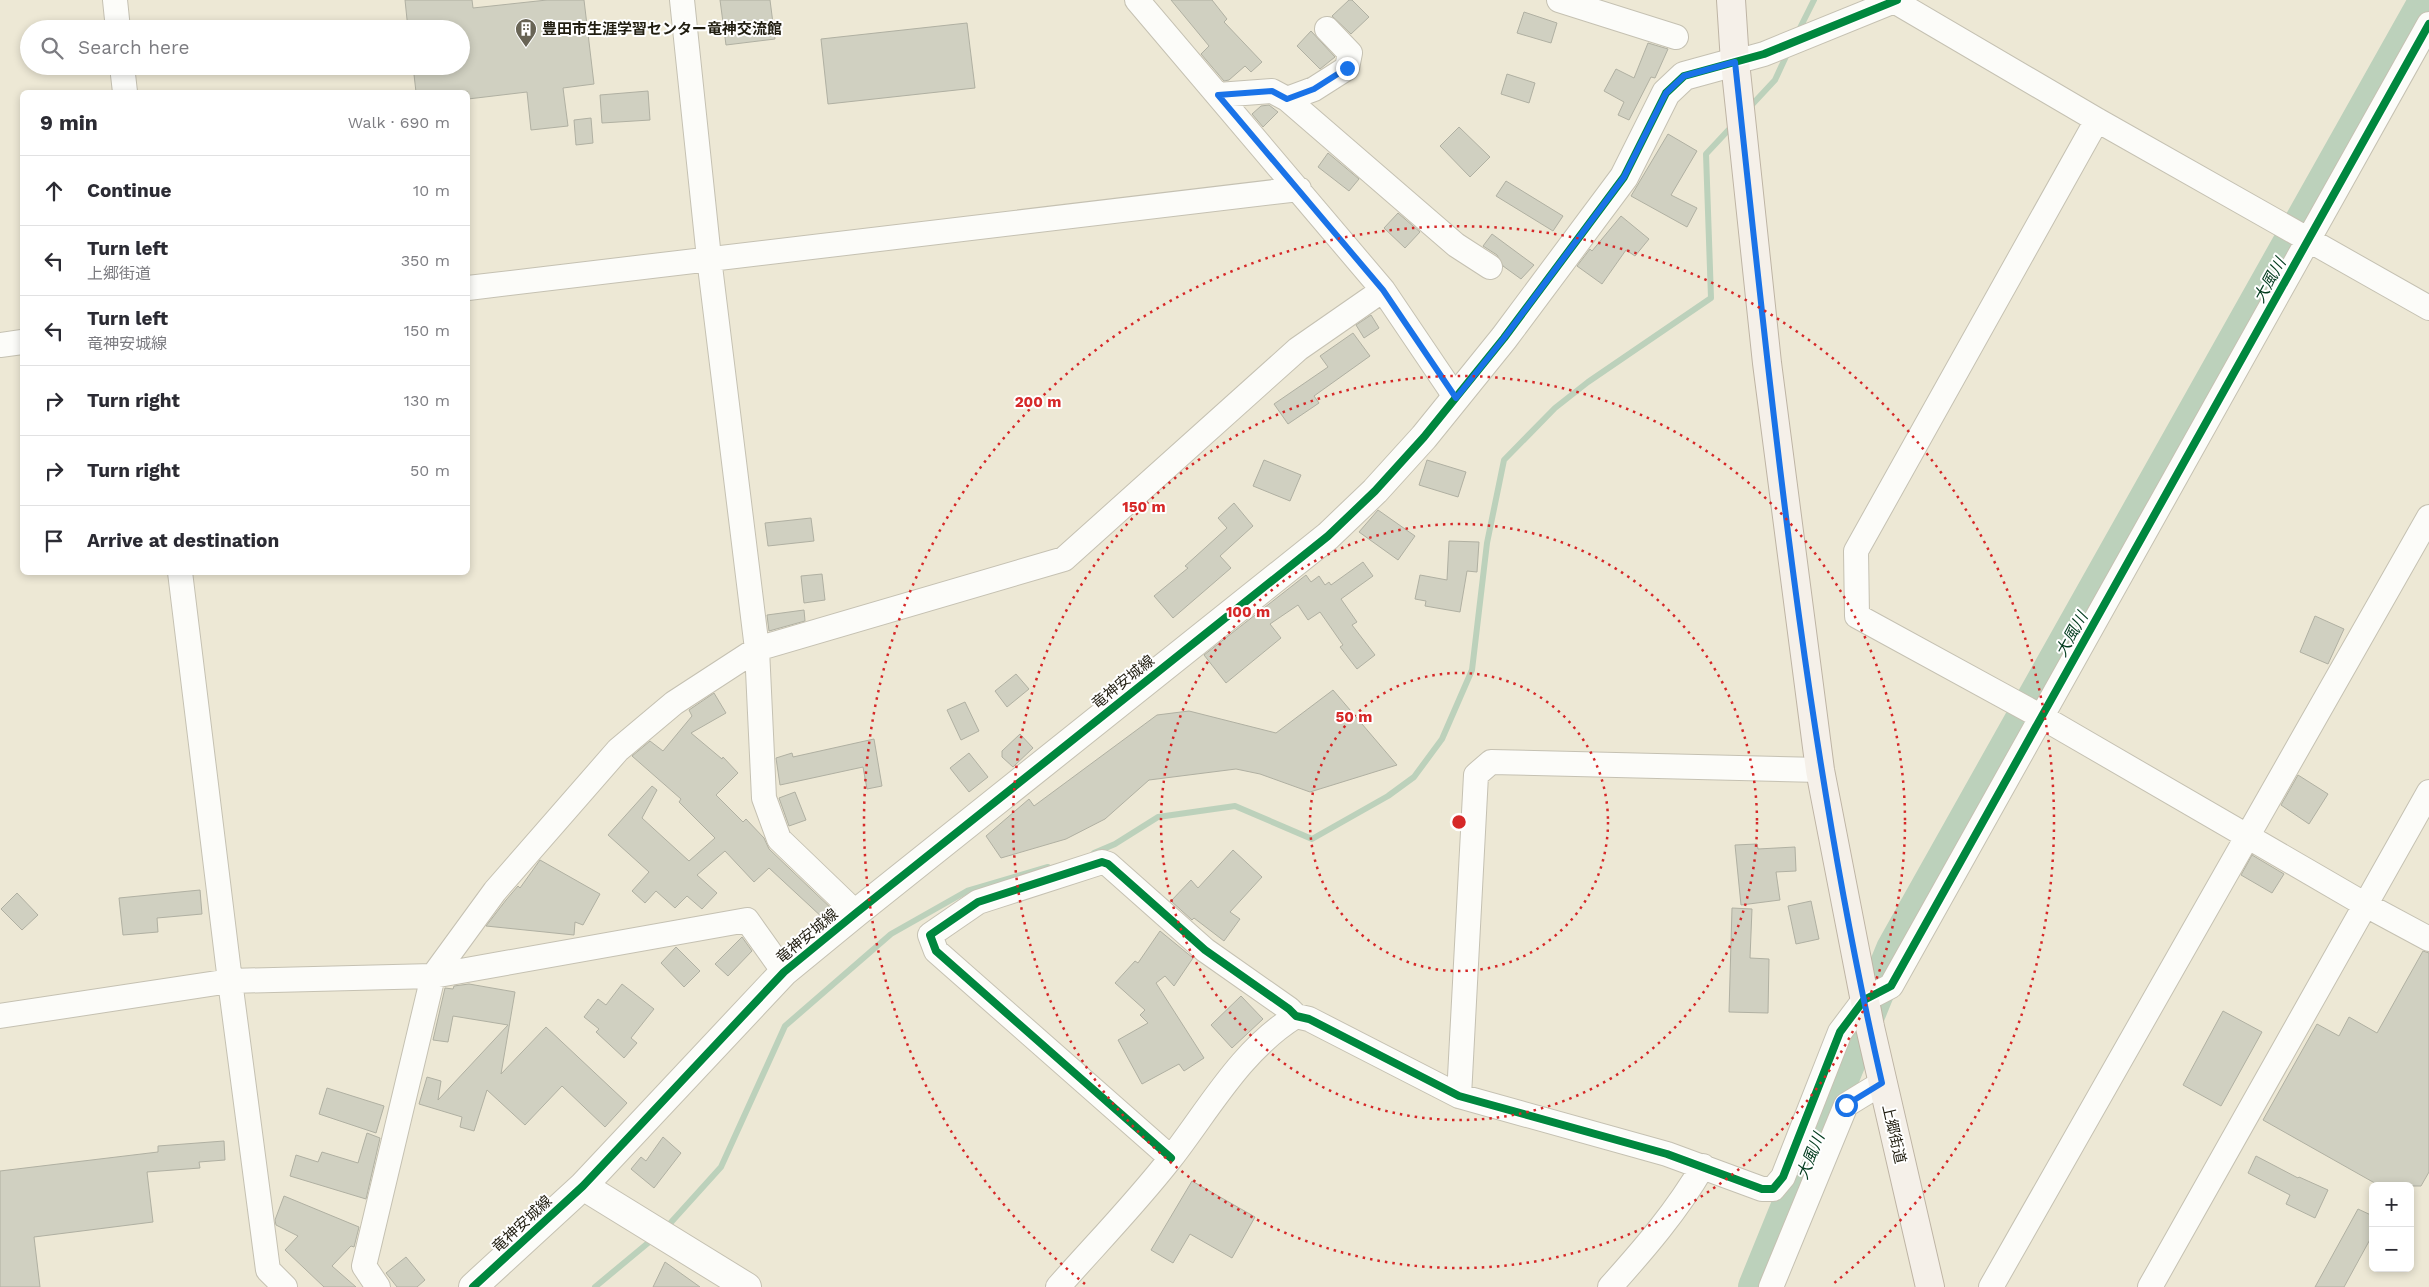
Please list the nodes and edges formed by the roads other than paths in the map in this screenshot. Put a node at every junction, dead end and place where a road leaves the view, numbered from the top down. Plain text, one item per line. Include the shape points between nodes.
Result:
1 (115, 0) edge
2 (682, 0) edge
3 (1137, 0) edge
4 (1559, 0) edge
5 (1731, 0) edge
6 (1895, 1) edge
7 (117, 20) edge
8 (2429, 24) edge
9 (1327, 29) dead end
10 (1676, 36) dead end
11 (1735, 62) junction
12 (123, 75) edge
13 (125, 90) edge
14 (1218, 95) junction
15 (1287, 99) junction
16 (2097, 120) junction
17 (1299, 190) junction
18 (2310, 240) junction
19 (709, 258) junction
20 (1490, 267) dead end
21 (470, 288) edge
22 (1383, 290) junction
23 (2429, 308) edge
24 (20, 342) edge
25 (0, 345) edge
26 (1456, 398) junction
27 (2429, 517) edge
28 (180, 575) edge
29 (758, 649) junction
30 (2040, 716) junction
31 (1820, 770) junction
32 (2429, 792) edge
33 (2247, 836) junction
34 (2364, 904) junction
35 (856, 913) junction
36 (2429, 938) edge
37 (784, 972) junction
38 (433, 976) junction
39 (230, 981) junction
40 (1864, 1000) junction
41 (0, 1016) edge
42 (1296, 1016) junction
43 (1882, 1083) junction
44 (1459, 1096) junction
45 (1171, 1158) junction
46 (1703, 1166) junction
47 (583, 1186) junction
48 (285, 1287) edge
49 (378, 1287) edge
50 (474, 1287) edge
51 (747, 1287) edge
52 (1058, 1287) edge
53 (1610, 1287) edge
54 (1771, 1287) edge
55 (1930, 1287) edge
56 (1991, 1287) edge
57 (2150, 1287) edge

1 - 7 street
2 - 19 street
3 - 14 street
4 - 10 street
5 - 11 main road, 上郷街道
6 - 11 street via 1764,54
6 - 16 street
8 - 18 street
9 - 15 street via 1350,53 1347,68 1314,89
11 - 26 street, 竜神安城線 via 1684,76 1666,93 1624,177
11 - 31 main road, 上郷街道 via 1767,363
12 - 13 street
14 - 15 street via 1272,91
14 - 17 street
15 - 20 street via 1456,245
16 - 18 street
16 - 30 street via 1856,551 1857,616
17 - 19 street
17 - 22 street
18 - 23 street
18 - 30 street
19 - 21 street
19 - 29 street
22 - 26 street
22 - 29 street via 1298,349 1064,559
24 - 25 street
26 - 35 street, 竜神安城線 via 1375,491 1328,536
27 - 33 street
28 - 39 street
29 - 35 street via 764,798 779,839
29 - 38 street via 674,703 618,750 495,892
30 - 33 street
30 - 40 street via 1891,986
31 - 40 main road, 上郷街道
31 - 44 street via 1491,762 1476,775
32 - 34 street
33 - 34 street
33 - 56 street
34 - 36 street
34 - 57 street
35 - 37 street, 竜神安城線
37 - 38 street via 747,920
37 - 47 street, 竜神安城線
38 - 39 street
38 - 49 street via 364,1266
39 - 41 street
39 - 48 street via 268,1270
40 - 43 main road, 上郷街道
40 - 46 street via 1840,1032 1783,1178 1773,1188 1762,1189
42 - 44 street via 1309,1019
42 - 45 street via 1280,1026 1225,1082
42 - 45 street via 1205,950 1115,869 1102,862 978,902 930,935 936,951
43 - 54 street via 1846,1105
43 - 55 main road, 上郷街道
44 - 46 street
45 - 52 street
46 - 53 street via 1653,1239
47 - 50 street, 竜神安城線
47 - 51 street

